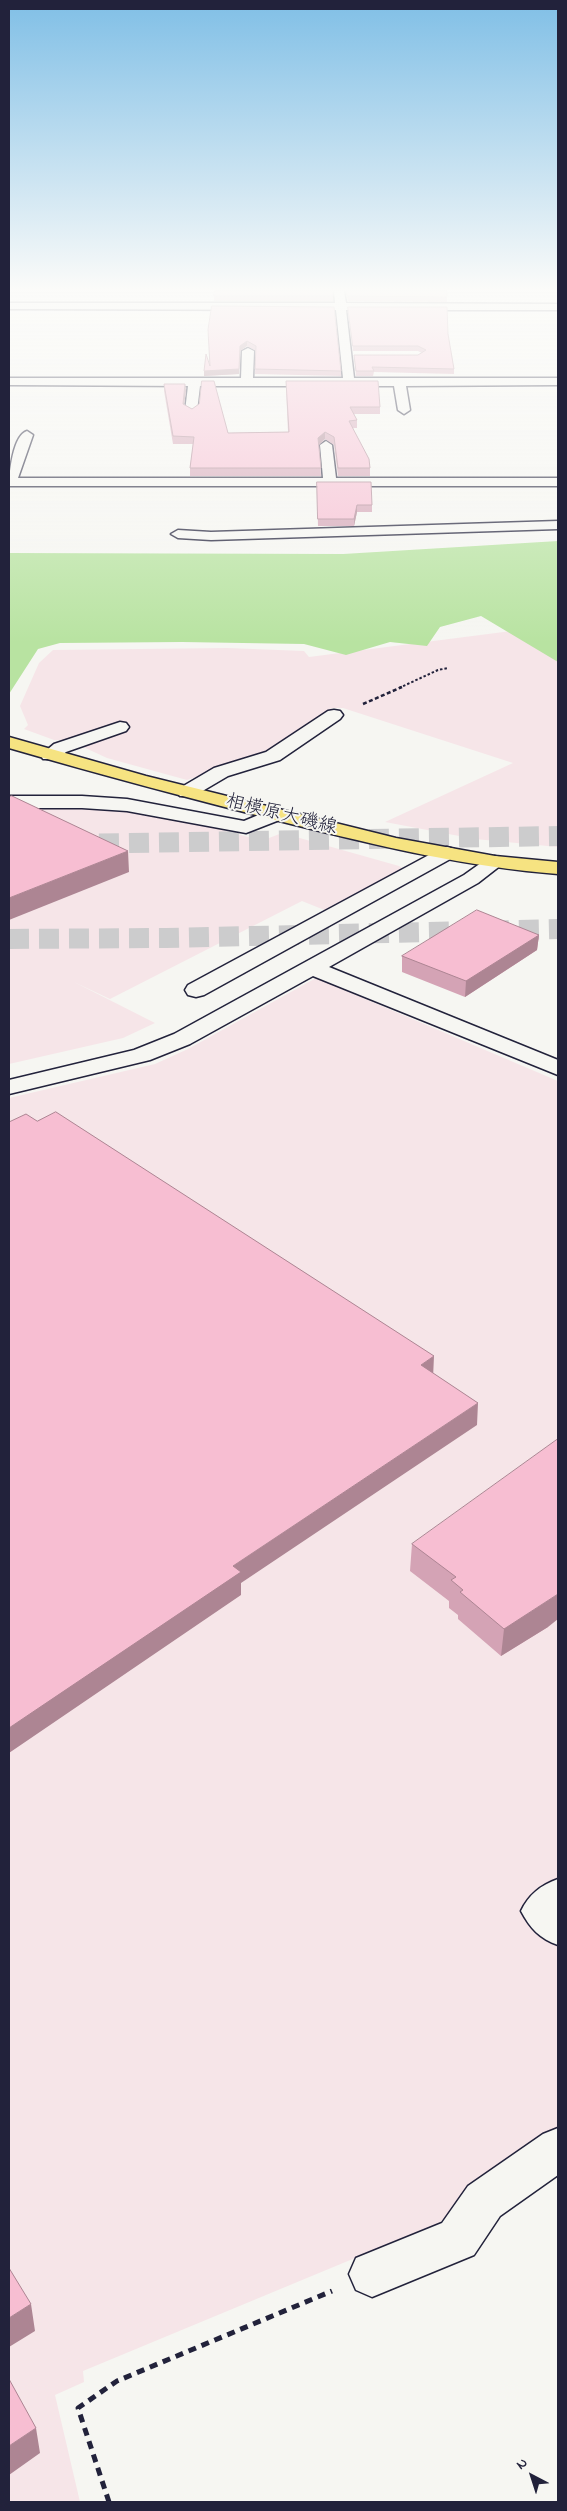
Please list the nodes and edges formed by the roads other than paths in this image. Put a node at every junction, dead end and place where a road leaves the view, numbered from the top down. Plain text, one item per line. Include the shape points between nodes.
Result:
1 (27, 434) dead end
2 (310, 450) edge
3 (14, 455) edge
4 (9, 482) edge
5 (330, 482) junction
6 (558, 482) edge
7 (558, 525) edge
8 (178, 534) dead end
9 (334, 715) road end
10 (120, 726) dead end
11 (10, 744) edge
12 (50, 754) junction
13 (187, 792) junction
14 (9, 802) edge
15 (275, 814) junction
16 (447, 853) junction
17 (495, 862) junction
18 (558, 868) edge
19 (312, 968) junction
20 (196, 990) dead end
21 (558, 1068) edge
22 (9, 1087) edge
23 (558, 1896) edge
24 (558, 1928) edge
25 (558, 2150) edge
26 (372, 2274) road end

1 - 3 street
2 - 5 street via 327,447
3 - 4 street
4 - 5 street
5 - 6 street
7 - 8 street via 211,536
9 - 13 street via 274,756 221,772
10 - 12 street
11 - 12 main road, 相模原大磯線
12 - 13 main road, 相模原大磯線
13 - 15 main road, 相模原大磯線
14 - 15 street via 127,805 246,828
15 - 16 main road, 相模原大磯線 via 396,844
16 - 17 main road, 相模原大磯線
16 - 20 street
17 - 18 main road, 相模原大磯線
17 - 19 street
19 - 21 street
19 - 22 street via 182,1039 142,1055
23 - 24 street via 541,1912
25 - 26 street via 484,2201 458,2239

